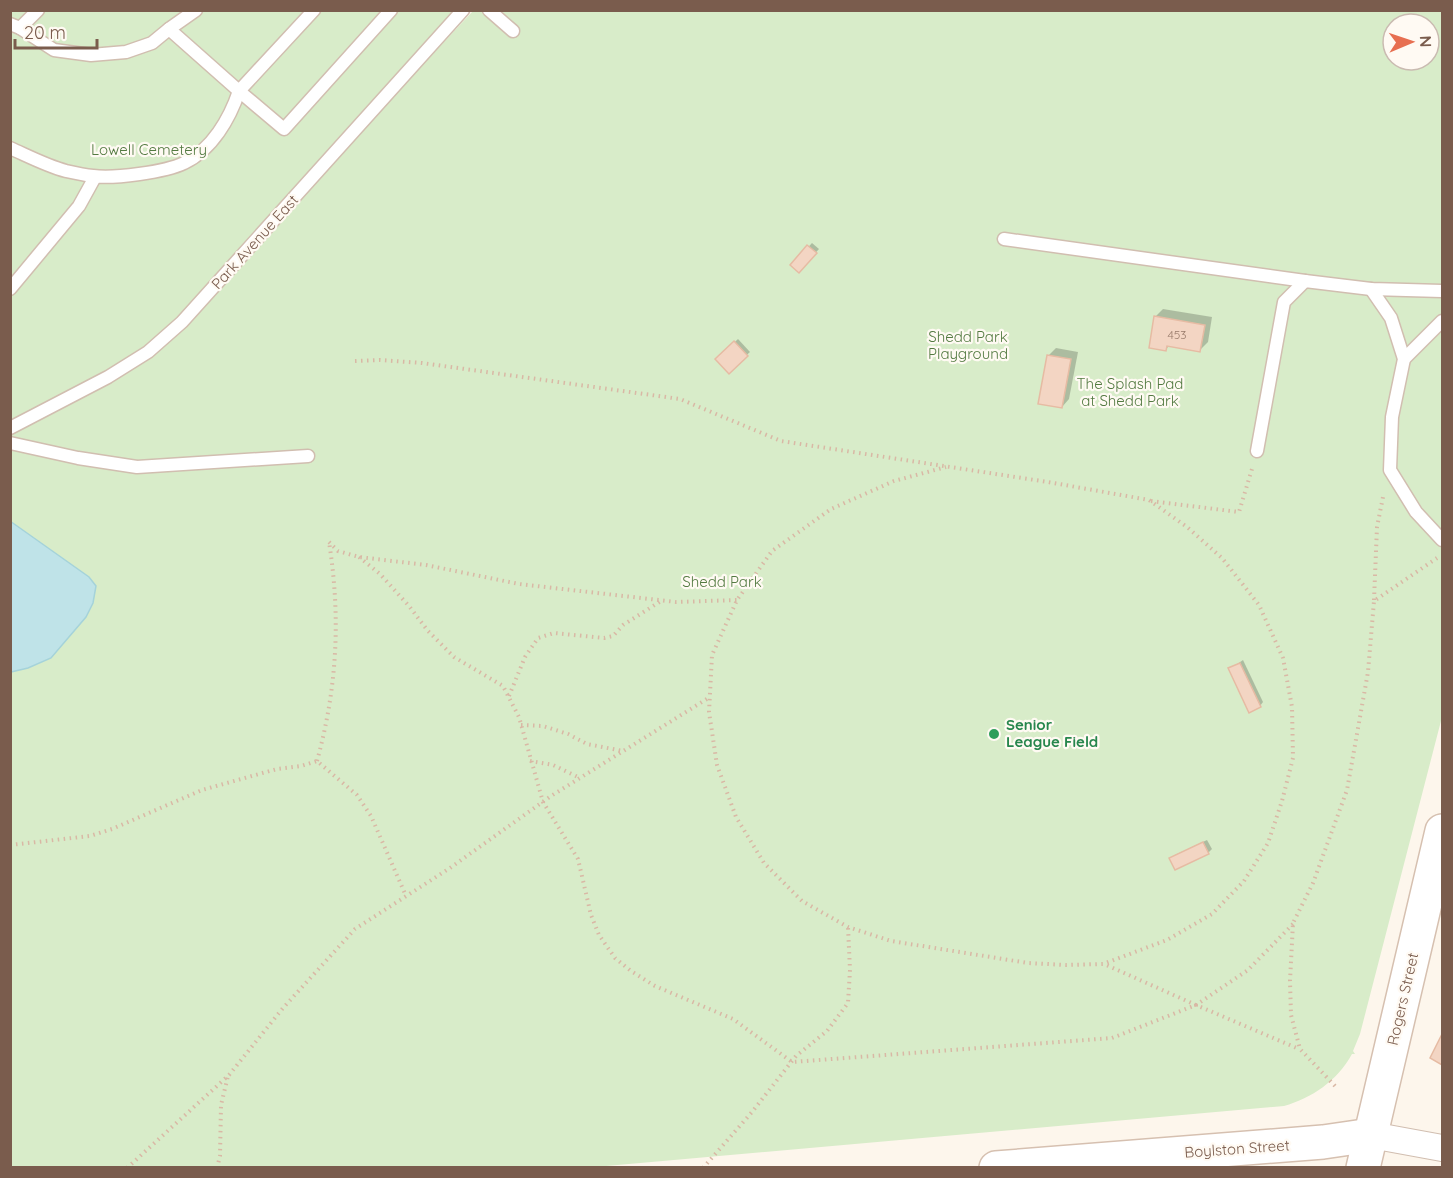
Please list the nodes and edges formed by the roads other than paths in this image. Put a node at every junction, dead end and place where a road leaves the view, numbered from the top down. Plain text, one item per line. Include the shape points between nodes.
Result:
1 (38, 10) edge
2 (196, 10) edge
3 (314, 10) edge
4 (391, 10) edge
5 (463, 10) edge
6 (489, 10) edge
7 (15, 26) edge
8 (169, 29) junction
9 (513, 31) dead end
10 (239, 91) junction
11 (10, 148) edge
12 (95, 177) junction
13 (1004, 239) dead end
14 (1305, 280) junction
15 (10, 289) edge
16 (1371, 289) junction
17 (1443, 291) edge
18 (1443, 321) edge
19 (1404, 359) junction
20 (10, 428) edge
21 (10, 443) edge
22 (1257, 451) road end
23 (308, 456) dead end
24 (1443, 540) edge
25 (1443, 831) edge
26 (1371, 1135) junction
27 (1443, 1148) edge
28 (996, 1167) edge
29 (1363, 1167) edge

1 - 7 lane
2 - 8 lane
3 - 10 lane
4 - 10 lane via 284,129
5 - 20 lane, Park Avenue East via 182,322 148,352
6 - 9 lane
7 - 8 lane via 54,50 91,55 126,52 152,43
8 - 10 lane
10 - 12 lane via 219,132 185,163 156,171
11 - 12 lane via 63,170
12 - 15 lane via 79,206
13 - 14 lane
14 - 16 lane
14 - 22 lane via 1284,303
16 - 17 lane
16 - 19 lane via 1391,318
18 - 19 lane
19 - 24 lane via 1392,417 1390,470 1416,512
21 - 23 lane via 137,467
25 - 26 main road, Rogers Street
26 - 27 street
26 - 28 main road, Boylston Street
26 - 29 main road, Rogers Street

